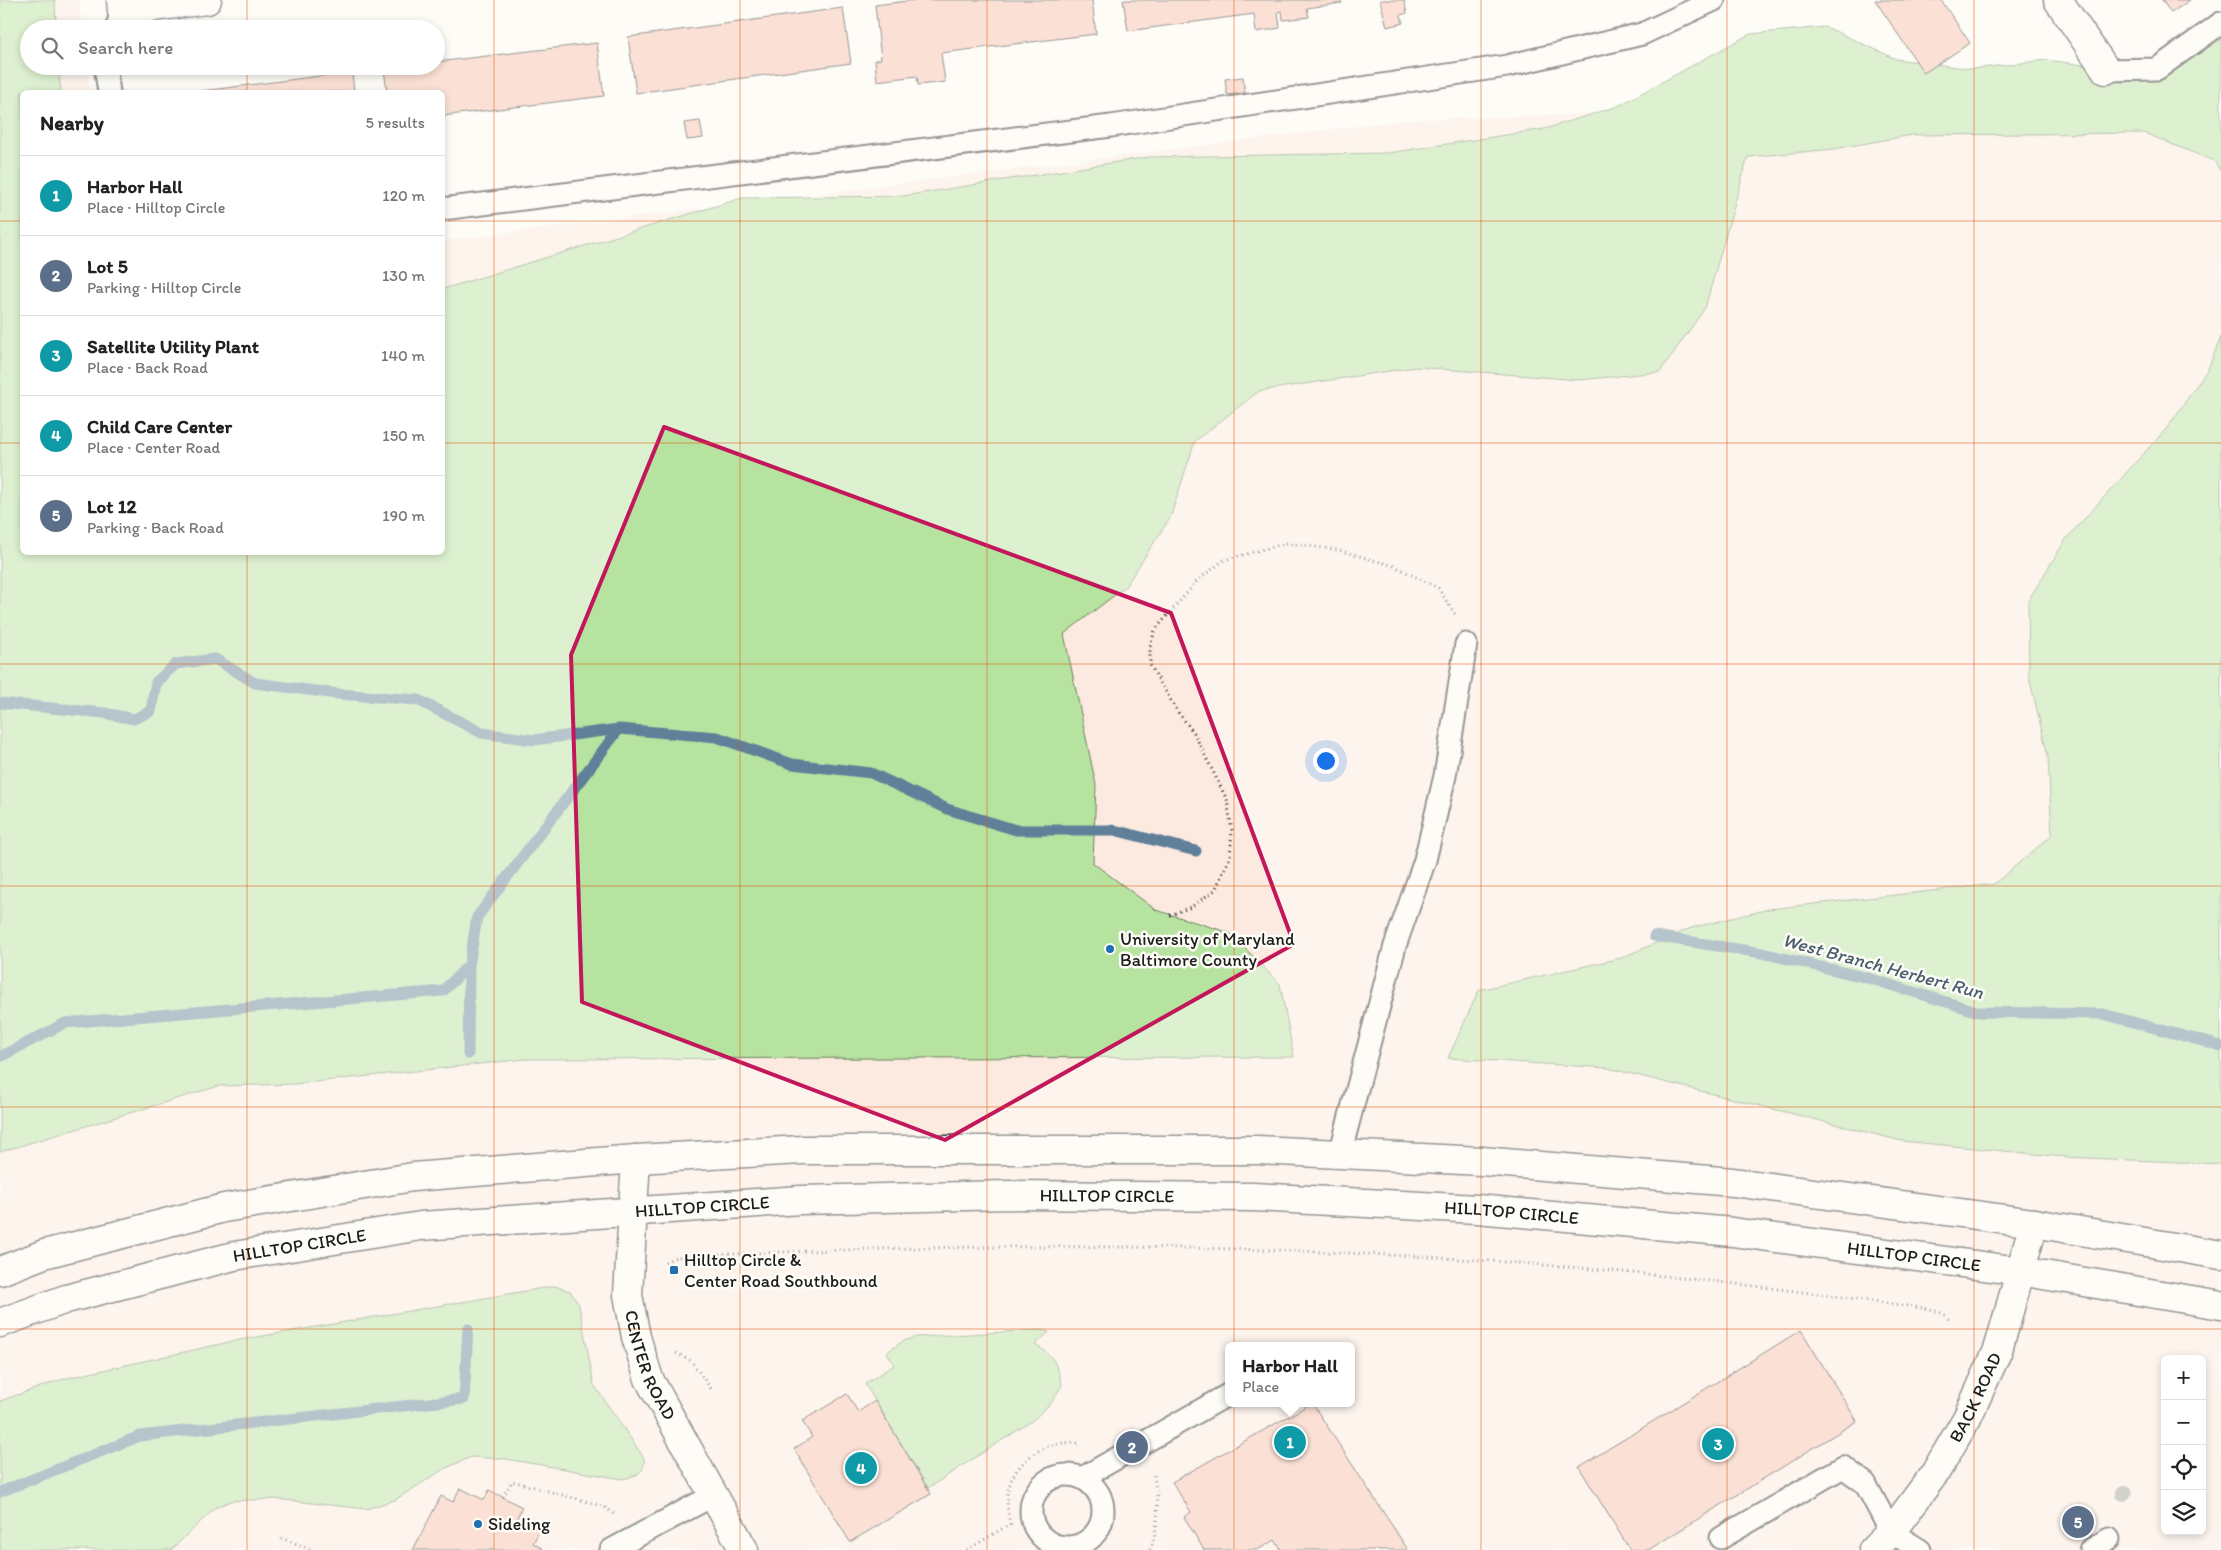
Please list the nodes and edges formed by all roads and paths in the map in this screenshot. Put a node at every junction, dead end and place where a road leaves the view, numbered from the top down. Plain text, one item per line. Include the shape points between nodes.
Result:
1 (206, 0) edge
2 (1714, 0) edge
3 (2058, 0) edge
4 (120, 13) edge
5 (2221, 23) edge
6 (2106, 70) joint
7 (106, 75) edge
8 (108, 90) edge
9 (445, 210) edge
10 (1466, 644) joint
11 (1170, 915) dead end
12 (1340, 1154) junction
13 (636, 1159) junction
14 (633, 1211) junction
15 (2034, 1223) junction
16 (2221, 1255) edge
17 (662, 1265) dead end
18 (0, 1271) edge
19 (2020, 1271) junction
20 (2221, 1305) edge
21 (1950, 1321) dead end
22 (0, 1323) edge
23 (675, 1352) dead end
24 (712, 1390) dead end
25 (1225, 1396) edge
26 (1145, 1442) junction
27 (1083, 1445) dead end
28 (1082, 1478) junction
29 (714, 1495) junction
30 (503, 1497) dead end
31 (280, 1538) dead end
32 (1721, 1538) dead end
33 (2109, 1540) dead end
34 (1882, 1541) edge
35 (619, 1546) edge
36 (1051, 1547) edge
37 (312, 1550) edge
38 (744, 1550) edge
39 (967, 1550) edge
40 (1150, 1550) edge
41 (1920, 1550) edge
42 (2090, 1550) edge

1 - 4 street
2 - 9 lane via 1642,34 1507,66 1111,126
3 - 6 street
5 - 6 lane via 2157,69
7 - 8 lane
10 - 11 path via 1456,614 1438,588 1394,566 1338,550 1287,543 1224,560 1197,581 1156,630 1150,647 1150,666 1194,733 1227,800 1232,831 1230,857 1215,890 1191,907
10 - 12 lane via 1445,776 1425,860 1395,946
12 - 13 street via 1258,1150 803,1150
12 - 15 street via 1482,1161 1733,1182
13 - 14 street, CENTER ROAD
13 - 18 street via 413,1176 224,1208 44,1254
14 - 19 street, HILLTOP CIRCLE via 801,1200 1008,1195 1253,1197 1477,1209 1732,1232
14 - 22 street, HILLTOP CIRCLE via 421,1226 234,1256 66,1298
14 - 29 street, CENTER ROAD via 628,1295 636,1337 649,1379
15 - 16 street
15 - 19 street, BACK ROAD
17 - 21 path via 676,1257 890,1248 1286,1250 1478,1260 1688,1278 1930,1308 1944,1314
19 - 20 street, HILLTOP CIRCLE
19 - 34 street, BACK ROAD via 1998,1350 1967,1418 1936,1473
23 - 24 path via 691,1361
25 - 26 lane
26 - 28 lane
26 - 40 path via 1159,1506
27 - 39 path via 1060,1442 1029,1457 1008,1490 1010,1524
28 - 36 lane via 1094,1486 1101,1498 1100,1526 1092,1538 1080,1545
28 - 36 lane via 1068,1475 1054,1478 1042,1485 1034,1497 1030,1510 1033,1525
29 - 35 lane
29 - 38 street, CENTER ROAD
30 - 35 path via 512,1481 603,1506 621,1519
31 - 37 path
32 - 34 lane via 1843,1467 1865,1482
33 - 42 lane
34 - 41 lane

